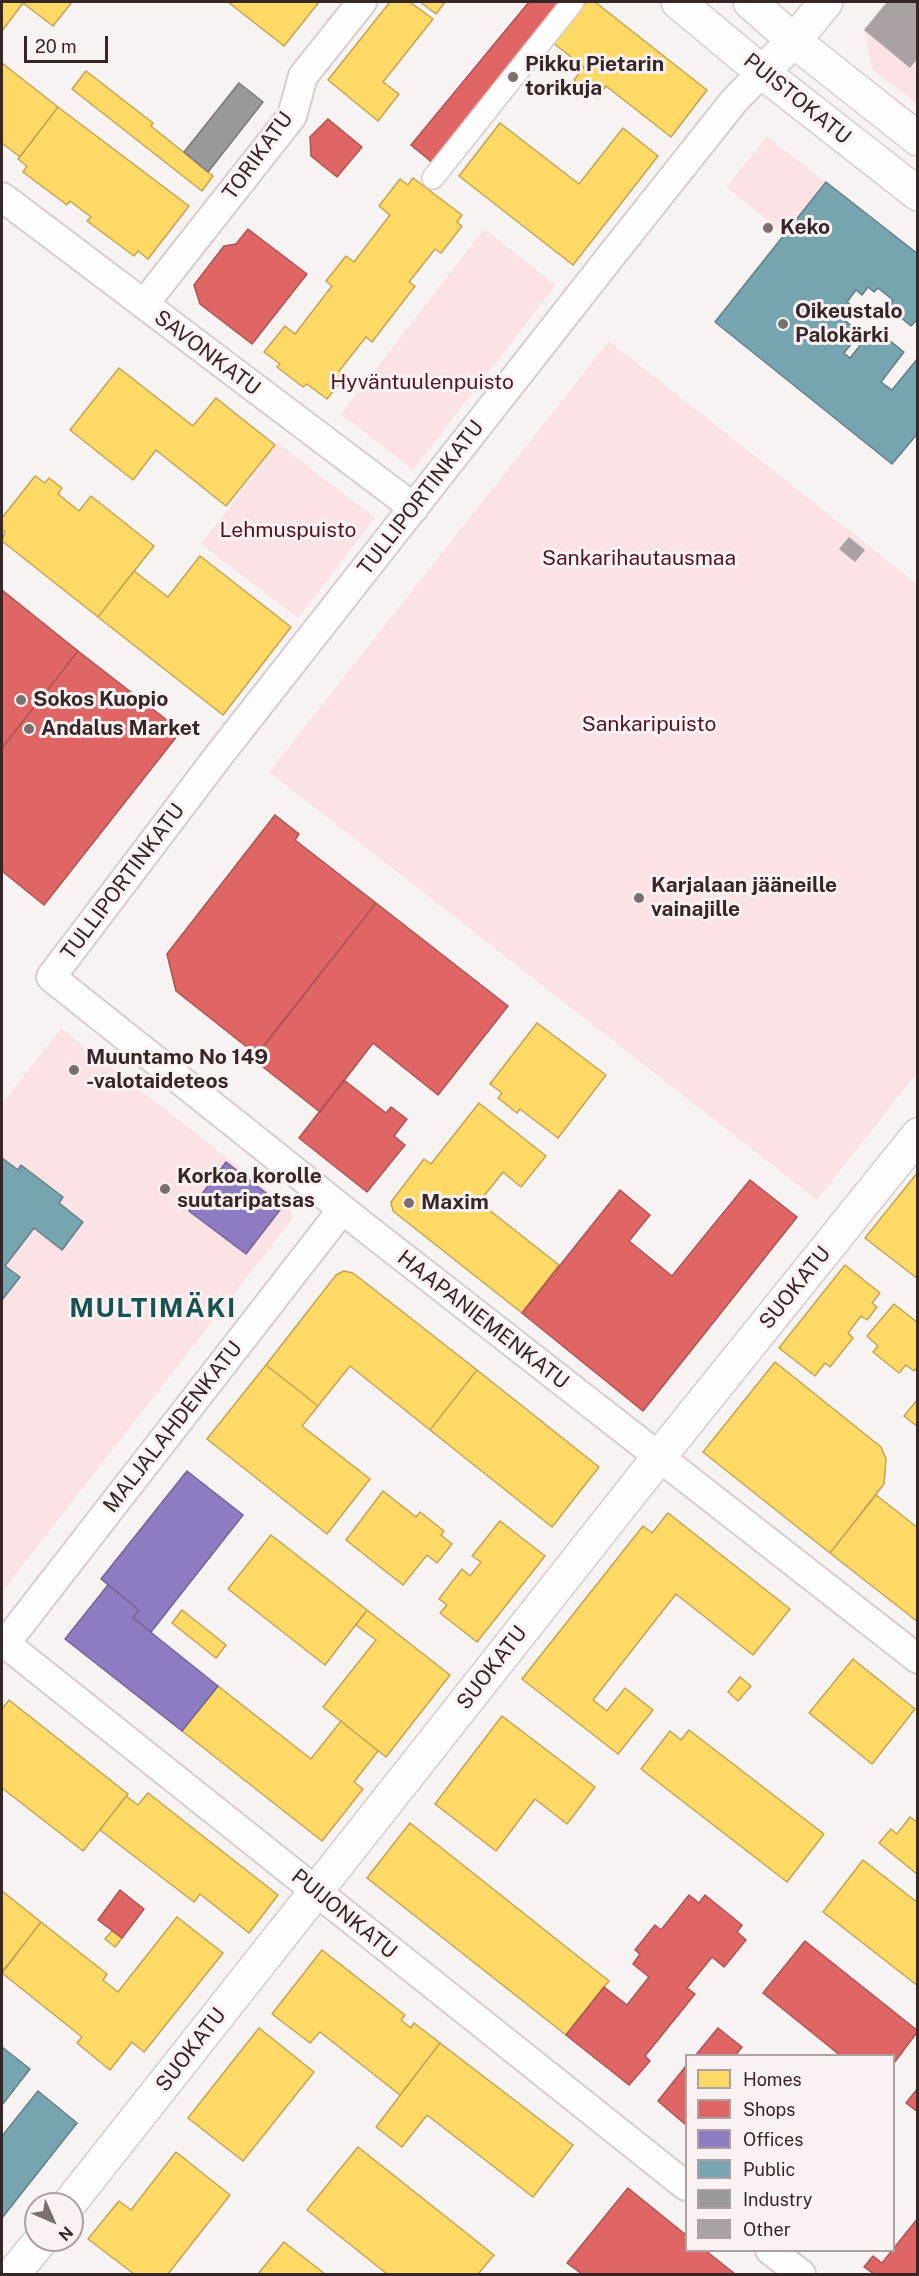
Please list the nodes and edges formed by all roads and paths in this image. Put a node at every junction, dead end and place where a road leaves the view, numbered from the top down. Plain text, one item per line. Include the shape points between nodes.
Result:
1 (362, 2) edge
2 (573, 2) edge
3 (678, 2) edge
4 (750, 2) edge
5 (826, 2) edge
6 (794, 41) junction
7 (762, 72) junction
8 (918, 139) edge
9 (433, 178) dead end
10 (918, 194) edge
11 (2, 197) edge
12 (144, 304) junction
13 (414, 508) junction
14 (51, 977) joint
15 (918, 1135) edge
16 (342, 1210) junction
17 (659, 1457) junction
18 (3, 1643) edge
19 (918, 1659) edge
20 (316, 1892) junction
21 (685, 2184) edge
22 (78, 2192) edge
23 (31, 2252) edge
24 (773, 2252) edge
25 (13, 2274) edge
26 (801, 2274) edge

1 - 12 street, TORIKATU via 303,76 292,116
2 - 9 street
3 - 7 street, PUISTOKATU
4 - 6 street, PUISTOKATU
5 - 6 street, TULLIPORTINKATU
6 - 7 street, TULLIPORTINKATU
6 - 8 street, PUISTOKATU
7 - 10 street, PUISTOKATU
7 - 13 street, TULLIPORTINKATU via 734,101
11 - 12 street, SAVONKATU
12 - 13 street, SAVONKATU
13 - 14 street, TULLIPORTINKATU
14 - 16 street, HAAPANIEMENKATU
15 - 17 street, SUOKATU
16 - 17 street, HAAPANIEMENKATU
16 - 18 street, MALJALAHDENKATU
17 - 19 street, HAAPANIEMENKATU
17 - 20 street, SUOKATU
18 - 20 street, PUIJONKATU
20 - 21 street, PUIJONKATU
20 - 22 street, SUOKATU
23 - 25 street
24 - 26 street

